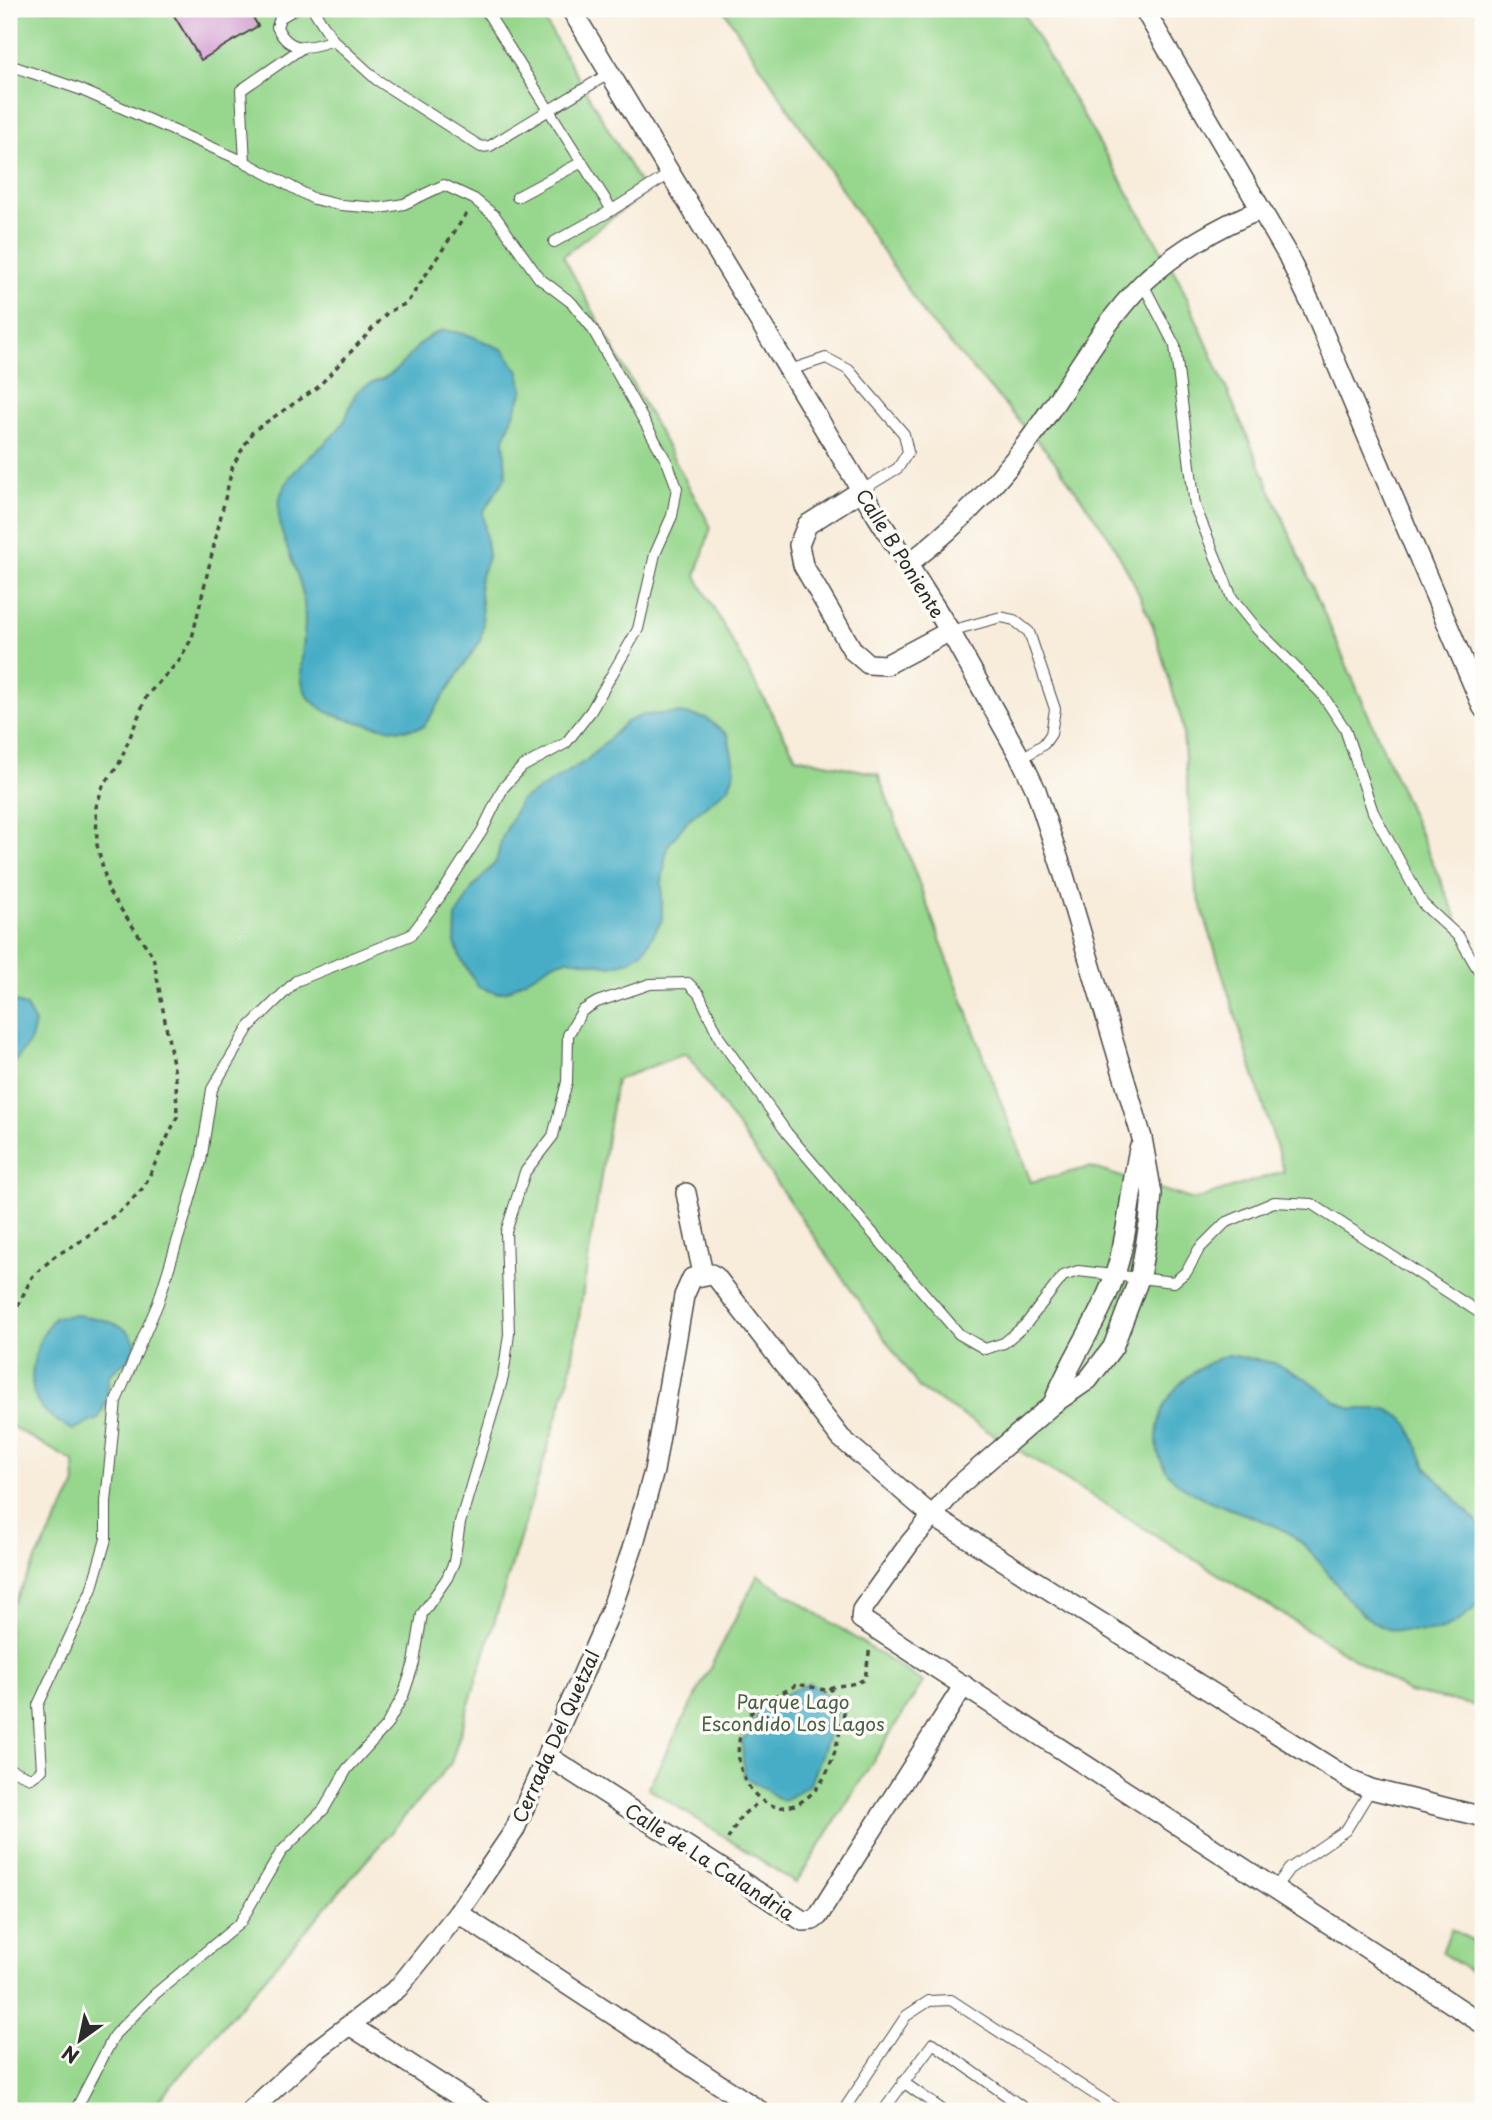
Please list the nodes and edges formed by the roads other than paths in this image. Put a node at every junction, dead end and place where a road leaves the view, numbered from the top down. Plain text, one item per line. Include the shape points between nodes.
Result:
1 (295, 9) edge
2 (313, 9) edge
3 (485, 9) edge
4 (571, 9) edge
5 (1144, 9) edge
6 (332, 40) junction
7 (302, 48) junction
8 (9, 65) edge
9 (610, 73) junction
10 (551, 109) junction
11 (245, 162) junction
12 (582, 162) junction
13 (671, 173) junction
14 (517, 197) dead end
15 (612, 210) junction
16 (1260, 210) junction
17 (554, 242) dead end
18 (1143, 284) junction
19 (790, 370) junction
20 (862, 489) junction
21 (908, 564) junction
22 (950, 631) junction
23 (1483, 708) edge
24 (1021, 759) junction
25 (1483, 978) edge
26 (1142, 1138) junction
27 (686, 1193) dead end
28 (702, 1274) junction
29 (1115, 1275) junction
30 (1140, 1276) junction
31 (1483, 1315) edge
32 (1053, 1404) junction
33 (931, 1515) junction
34 (964, 1685) junction
35 (549, 1756) junction
36 (9, 1769) edge
37 (1371, 1788) junction
38 (1483, 1816) edge
39 (1275, 1888) junction
40 (458, 1913) junction
41 (1483, 2024) edge
42 (351, 2026) junction
43 (903, 2082) junction
44 (75, 2111) edge
45 (250, 2111) edge
46 (482, 2111) edge
47 (760, 2111) edge
48 (843, 2111) edge
49 (883, 2111) edge
50 (943, 2111) edge
51 (1028, 2111) edge
52 (1120, 2111) edge

1 - 7 lane via 279,18 277,27 287,43
2 - 6 lane
3 - 10 lane
4 - 9 street, Calle B Poniente
5 - 16 street
6 - 7 lane
6 - 10 lane via 377,80 481,147
7 - 11 lane via 241,90
8 - 11 lane via 79,89
9 - 10 lane
9 - 13 street, Calle B Poniente
10 - 12 lane
11 - 36 lane via 314,199 340,205 380,208 404,204 444,185 474,199 495,216 539,278 572,303 592,328 677,488 672,516 655,554 638,629 592,711 566,743 522,767 503,788 482,831 411,935 296,981 249,1027 212,1089 201,1161 178,1239 158,1303 116,1401 106,1539 91,1591 38,1705 42,1770 31,1778
12 - 14 lane
12 - 15 lane
13 - 15 lane
13 - 19 street, Calle B Poniente
15 - 17 lane
16 - 18 street via 1228,223
16 - 23 street via 1312,306
18 - 21 street via 1083,358 1014,461 941,539
18 - 25 lane via 1175,345 1195,506 1231,598 1321,693 1345,729 1373,812 1423,904 1459,937
19 - 20 street, Calle B Poniente
19 - 20 lane via 826,358 849,369 904,435 908,452 898,468
20 - 21 street, Calle B Poniente
20 - 22 street via 807,525 799,545 803,565 853,651 868,664 886,665
21 - 22 street, Calle B Poniente
22 - 24 street, Calle B Poniente
22 - 24 lane via 1001,617 1029,632 1055,709 1051,734
24 - 26 street, Calle B Poniente via 1063,872
26 - 29 street, Calle B Poniente
26 - 30 street, Calle B Poniente via 1152,1194
27 - 28 street
28 - 33 street via 716,1277 841,1438
28 - 35 street, Cerrada Del Quetzal via 692,1278 684,1296 654,1471 634,1543 611,1611
29 - 30 lane
29 - 32 street, Calle B Poniente via 1104,1304 1067,1366
29 - 44 lane via 1078,1271 1063,1276 1026,1324 1004,1343 985,1349 959,1334 787,1133 720,1040 699,994 688,983 650,984 582,1011 568,1035 567,1082 553,1136 525,1172 506,1232 509,1334 503,1377 460,1523 454,1562 422,1615 403,1696 386,1726 347,1769 324,1809 282,1852 240,1923 115,2034
30 - 31 lane via 1174,1282 1225,1223 1273,1202 1312,1204
30 - 32 street, Calle B Poniente via 1113,1348 1088,1380
32 - 33 street
33 - 34 street via 860,1616
33 - 37 street via 1352,1781
34 - 35 street, Calle de La Calandria via 818,1916 808,1922
34 - 39 street
35 - 40 street, Cerrada Del Quetzal via 513,1831
37 - 38 street
37 - 39 lane via 1346,1830 1289,1869
39 - 41 street
40 - 42 street, Cerrada Del Quetzal via 398,1988
40 - 47 street
42 - 45 street, Cerrada Del Quetzal via 282,2078
42 - 46 street
43 - 49 lane
43 - 50 lane
43 - 51 lane via 933,2043
48 - 52 lane via 906,2016 929,2001 951,2000

